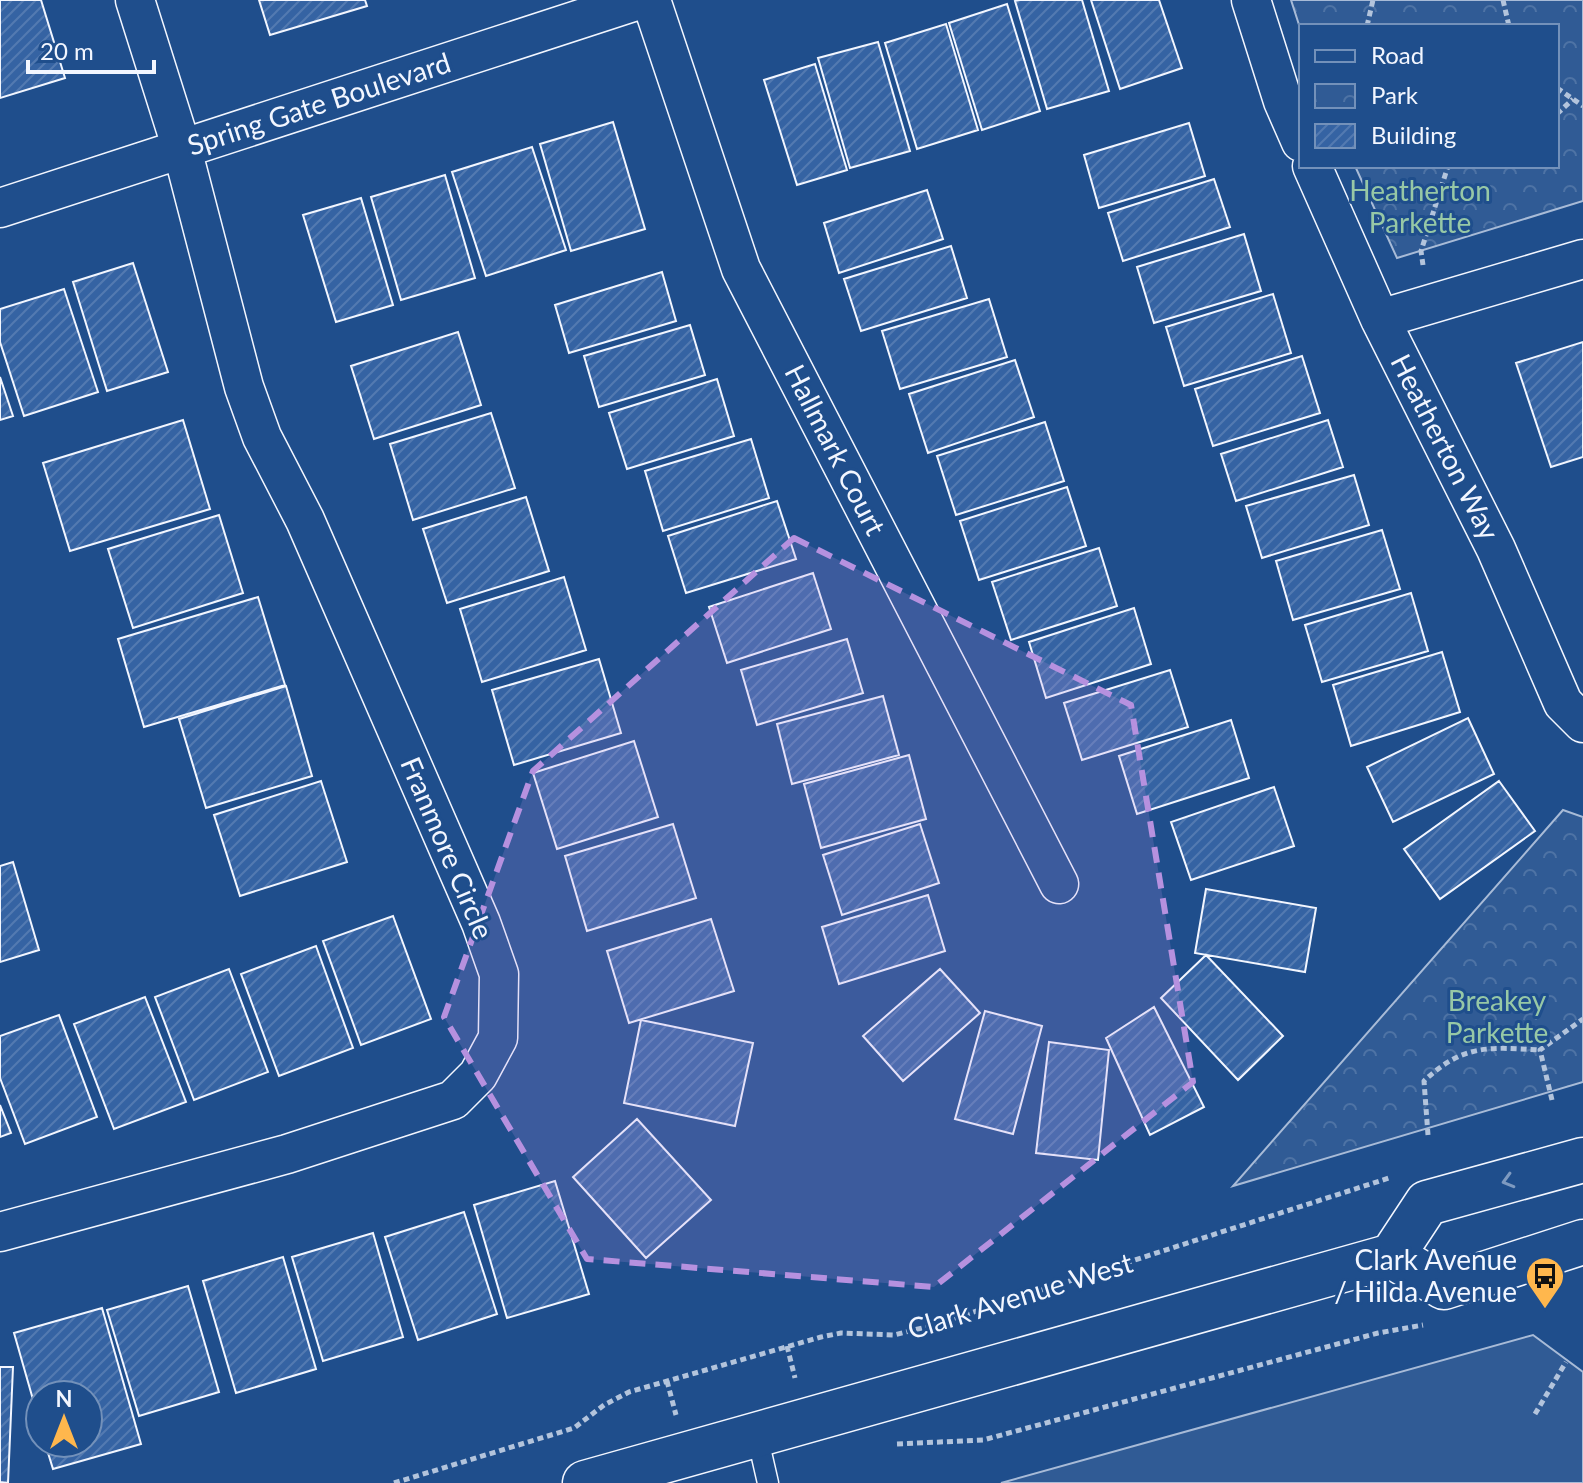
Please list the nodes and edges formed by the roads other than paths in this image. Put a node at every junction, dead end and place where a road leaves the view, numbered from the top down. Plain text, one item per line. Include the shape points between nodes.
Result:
1 (135, 0) edge
2 (639, 0) edge
3 (651, 0) edge
4 (1251, 0) edge
5 (1299, 137) edge
6 (182, 149) junction
7 (1313, 168) edge
8 (0, 208) edge
9 (1583, 259) edge
10 (1380, 319) junction
11 (1583, 723) edge
12 (1059, 884) dead end
13 (1583, 1160) edge
14 (0, 1232) edge
15 (1583, 1242) edge
16 (1392, 1256) junction
17 (757, 1435) junction
18 (585, 1483) edge
19 (768, 1483) edge

1 - 6 street, Franmore Circle
2 - 6 street, Spring Gate Boulevard
3 - 12 street, Hallmark Court via 741,269
4 - 5 street
6 - 8 street, Spring Gate Boulevard
6 - 14 street, Franmore Circle via 262,437 305,520 486,936 499,974 498,1038 478,1075 453,1100 273,1158
7 - 10 street, Heatherton Way
9 - 10 street
10 - 11 street, Heatherton Way via 1496,549 1563,703
13 -> 16 street via 1427,1203
15 - 16 street via 1444,1287
16 - 17 street
17 - 18 street
17 - 19 lane

